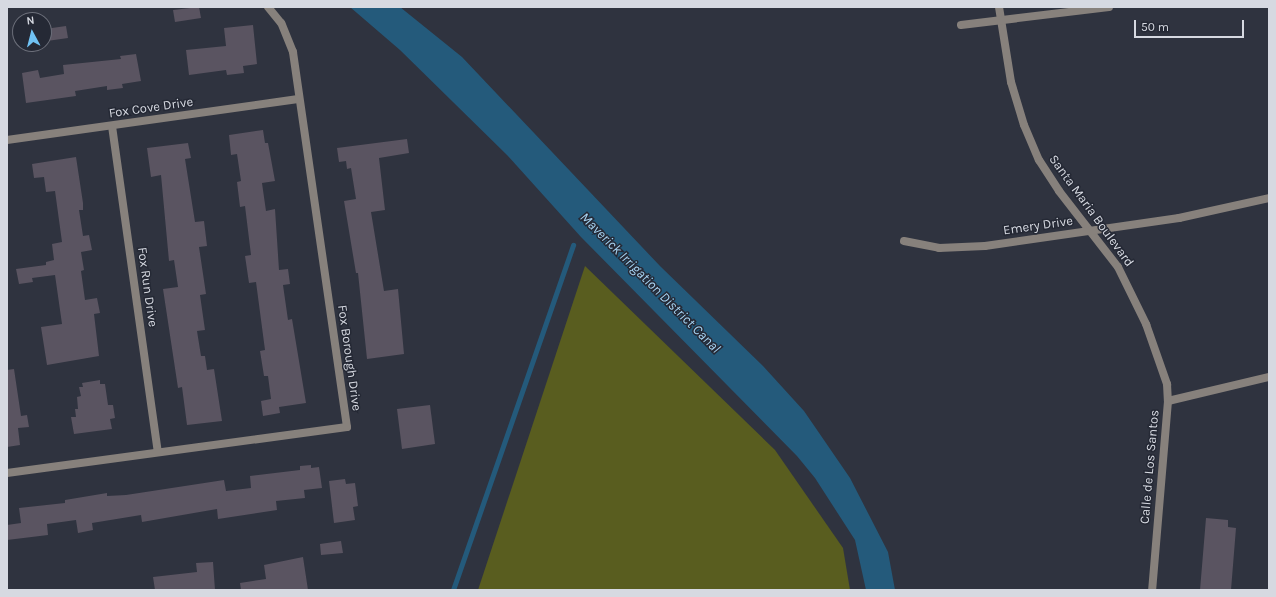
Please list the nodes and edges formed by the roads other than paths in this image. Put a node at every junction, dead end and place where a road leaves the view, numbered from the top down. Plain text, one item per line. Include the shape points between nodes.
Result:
1 (268, 7) edge
2 (999, 7) edge
3 (1109, 7) edge
4 (1000, 20) junction
5 (961, 25) dead end
6 (298, 99) junction
7 (112, 126) junction
8 (7, 140) edge
9 (1269, 198) edge
10 (1092, 231) junction
11 (904, 241) dead end
12 (1269, 377) edge
13 (1168, 401) junction
14 (158, 452) junction
15 (7, 473) edge
16 (1152, 590) edge

1 - 6 street, Fox Borough Drive via 281,23 293,52
2 - 4 street, Santa Maria Boulevard
3 - 4 street
4 - 5 street
4 - 10 street, Santa Maria Boulevard via 1010,82 1039,160 1059,191
6 - 7 street, Fox Cove Drive
6 - 14 street, Fox Borough Drive via 347,427
7 - 8 street, Fox Cove Drive
7 - 14 street, Fox Run Drive
9 - 10 street, Emery Drive via 1179,218
10 - 11 street, Emery Drive via 960,248 939,248
10 - 13 street, Santa Maria Boulevard via 1132,292 1159,358 1167,384
12 - 13 street, Calle de Los Santos
13 - 16 street, Calle de Los Santos
14 - 15 street, Fox Borough Drive

